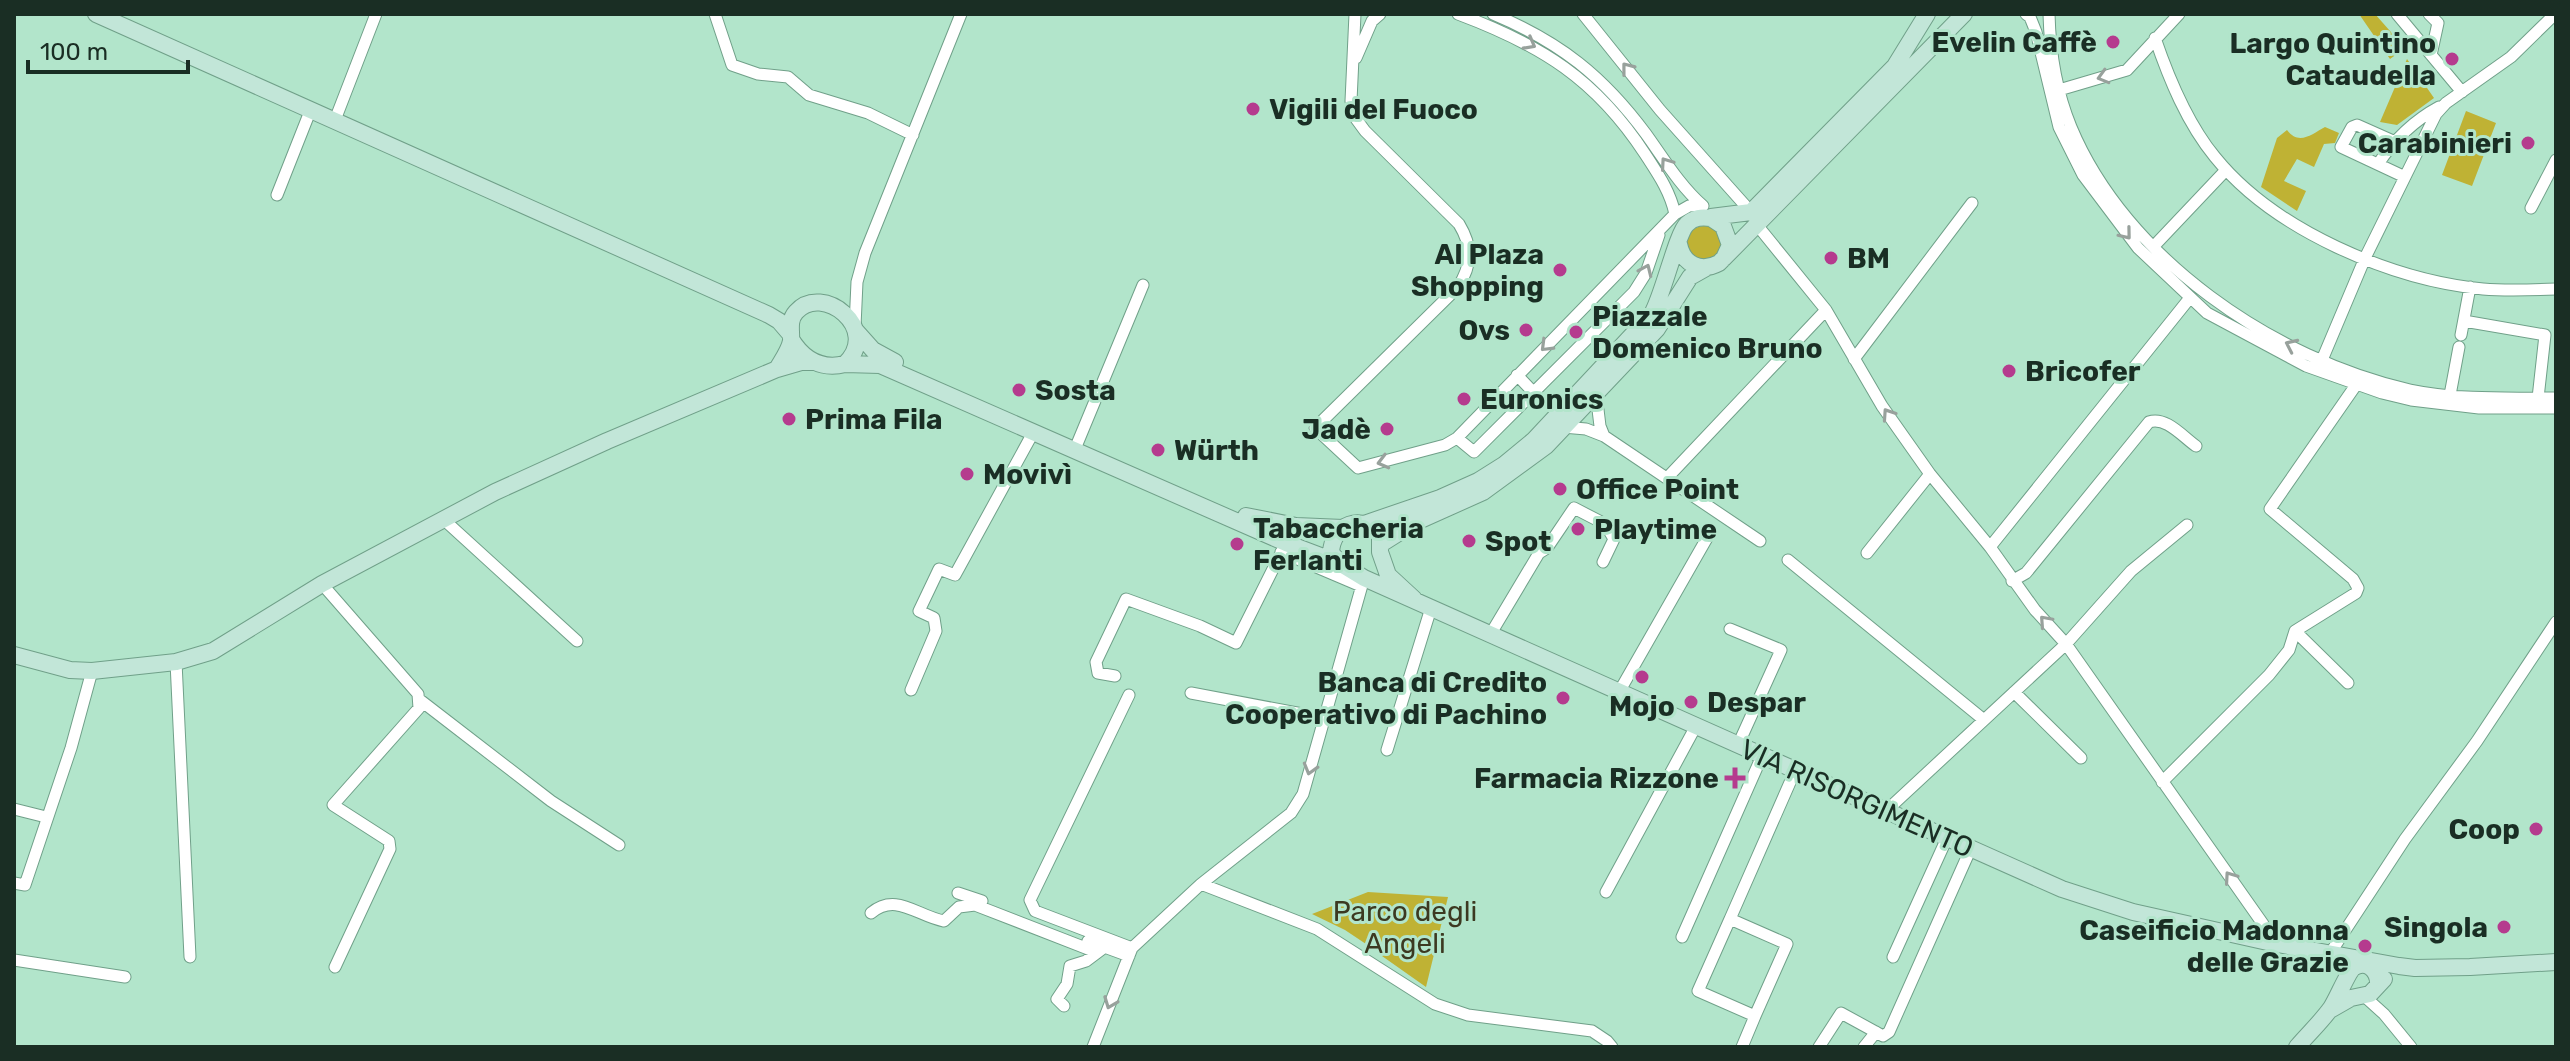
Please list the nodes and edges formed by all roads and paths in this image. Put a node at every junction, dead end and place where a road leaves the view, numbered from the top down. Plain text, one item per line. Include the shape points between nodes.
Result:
1 (96, 14) edge
2 (376, 14) edge
3 (715, 14) edge
4 (961, 14) edge
5 (1355, 14) edge
6 (1380, 14) edge
7 (1458, 14) edge
8 (1493, 14) edge
9 (1583, 14) edge
10 (1927, 14) edge
11 (1964, 14) edge
12 (2179, 14) edge
13 (2397, 14) edge
14 (2429, 14) edge
15 (2555, 14) edge
16 (2028, 16) edge
17 (2049, 17) edge
18 (2155, 38) junction
19 (2431, 55) junction
20 (1354, 62) junction
21 (2059, 90) junction
22 (2462, 92) junction
23 (2446, 103) junction
24 (311, 109) junction
25 (335, 120) junction
26 (913, 135) junction
27 (2393, 141) junction
28 (2556, 160) edge
29 (2378, 164) junction
30 (2226, 170) junction
31 (2405, 177) junction
32 (277, 195) dead end
33 (1972, 203) dead end
34 (2531, 208) dead end
35 (1710, 215) junction
36 (1673, 216) junction
37 (1754, 218) junction
38 (1660, 231) junction
39 (1677, 238) junction
40 (2154, 246) junction
41 (1724, 258) junction
42 (2365, 258) junction
43 (1706, 268) junction
44 (673, 271) junction
45 (857, 282) junction
46 (1143, 285) dead end
47 (2470, 287) junction
48 (2556, 289) edge
49 (2189, 299) junction
50 (828, 304) junction
51 (804, 306) junction
52 (1826, 310) junction
53 (2464, 321) junction
54 (856, 329) junction
55 (791, 337) junction
56 (1854, 359) junction
57 (2322, 360) junction
58 (813, 362) junction
59 (845, 364) junction
60 (777, 369) junction
61 (1517, 375) junction
62 (2356, 385) junction
63 (1534, 393) junction
64 (1596, 393) junction
65 (2450, 395) junction
66 (2538, 398) junction
67 (2556, 398) edge
68 (974, 404) junction
69 (2556, 408) edge
70 (1563, 427) junction
71 (1034, 431) junction
72 (1604, 436) junction
73 (1457, 438) junction
74 (2196, 446) dead end
75 (1075, 449) junction
76 (1930, 474) junction
77 (1667, 478) junction
78 (1191, 500) junction
79 (442, 518) junction
80 (1364, 524) junction
81 (2187, 525) dead end
82 (1343, 528) junction
83 (1707, 538) dead end
84 (1760, 541) dead end
85 (1284, 547) junction
86 (1990, 547) junction
87 (1380, 548) junction
88 (1867, 553) dead end
89 (1788, 560) dead end
90 (1603, 562) dead end
91 (1345, 565) junction
92 (2012, 581) junction
93 (1363, 582) junction
94 (322, 584) junction
95 (1414, 599) junction
96 (1431, 608) junction
97 (2556, 622) edge
98 (1730, 629) dead end
99 (2295, 631) junction
100 (1490, 635) junction
101 (577, 641) dead end
102 (2066, 644) junction
103 (14, 655) edge
104 (176, 662) junction
105 (92, 671) junction
106 (1115, 676) dead end
107 (2348, 683) dead end
108 (911, 690) dead end
109 (1619, 692) junction
110 (2014, 692) junction
111 (1191, 693) dead end
112 (1129, 695) dead end
113 (420, 700) junction
114 (1324, 718) junction
115 (1984, 720) junction
116 (1696, 726) junction
117 (1738, 745) junction
118 (1387, 750) dead end
119 (1762, 756) junction
120 (2081, 758) dead end
121 (1795, 771) junction
122 (2162, 782) junction
123 (14, 809) edge
124 (1886, 811) junction
125 (46, 817) junction
126 (1947, 838) junction
127 (619, 845) dead end
128 (1971, 848) junction
129 (14, 883) edge
130 (1201, 884) junction
131 (1606, 892) dead end
132 (958, 893) dead end
133 (871, 913) dead end
134 (1730, 919) junction
135 (1682, 937) dead end
136 (2272, 943) junction
137 (1102, 950) junction
138 (2323, 951) junction
139 (1130, 952) junction
140 (190, 957) dead end
141 (1893, 957) dead end
142 (14, 960) edge
143 (2363, 962) junction
144 (2556, 962) edge
145 (335, 967) dead end
146 (2415, 968) junction
147 (125, 977) dead end
148 (2348, 978) junction
149 (2370, 991) junction
150 (1064, 1006) dead end
151 (2328, 1011) junction
152 (1755, 1016) junction
153 (1876, 1032) junction
154 (1093, 1047) edge
155 (1612, 1047) edge
156 (1742, 1047) edge
157 (1819, 1047) edge
158 (1864, 1047) edge
159 (2297, 1047) edge
160 (2411, 1047) edge

1 - 24 main road
2 - 25 street
3 - 26 street via 732,65 788,77 809,95 868,113
4 - 26 street
5 - 20 street
6 - 20 street
7 -> 36 street via 1523,40 1595,91 1668,190
35 -> 8 street via 1594,74 1557,46
37 -> 9 street
10 - 37 main road via 1895,66
11 - 37 main road
12 - 18 street
13 - 19 street
14 - 19 street via 2438,23
15 - 22 street via 2511,57
16 - 17 street
16 -> 49 street via 2059,127 2083,175 2130,240
17 - 21 street
18 -> 21 street via 2127,70
18 - 30 street via 2167,74 2198,132
19 - 22 street
73 -> 20 street via 1358,468 1315,428 1458,287 1470,258 1459,224 1359,124 1351,101
21 - 40 street via 2092,169
22 - 23 street
23 - 27 street
23 - 31 street
24 - 25 main road
24 - 32 street
25 - 44 main road
26 - 45 street
27 - 29 street
27 - 29 street via 2352,127 2341,147
28 - 34 street
29 - 31 street
30 - 40 street
30 - 42 street via 2290,220
31 - 42 street
33 - 56 street
35 - 36 street via 1689,206
35 - 37 main road
35 - 39 main road via 1686,225
35 - 41 main road via 1727,231 1730,245
36 - 38 street
36 - 39 street
37 - 41 main road
37 - 52 street
38 - 39 street
38 -> 61 street
63 -> 38 street via 1634,292
39 - 43 main road via 1687,261
39 - 80 main road via 1652,314 1534,440 1478,481 1413,510
57 -> 40 street via 2225,307
41 - 43 main road
42 - 47 street via 2418,277
42 - 57 street
43 - 64 main road via 1690,277 1657,329
44 - 51 main road via 774,306
44 - 55 main road via 769,315
45 - 50 street via 850,294
45 - 54 street
46 - 75 street
47 - 48 street
47 - 53 street
49 - 62 street via 2278,353
49 - 86 street
50 - 51 main road
50 - 54 main road via 846,314
51 - 55 main road via 794,314
52 - 56 street
52 - 77 street
53 - 65 street
53 - 66 street via 2545,335
54 - 59 main road via 857,348
54 - 68 main road via 883,357
55 - 58 main road
55 - 60 main road
76 -> 56 street
57 - 65 street via 2385,383
58 - 59 main road
58 - 60 main road
59 - 68 main road via 880,365
60 - 79 main road
61 - 63 street
61 - 73 street
62 - 69 street via 2437,404
62 - 99 street via 2270,509 2358,588
63 - 73 street via 1474,452
64 - 70 main road
64 - 72 street
65 - 66 street
66 - 67 street
68 - 71 main road
70 - 72 street
70 - 87 main road via 1546,446 1483,492 1416,522
71 - 75 main road
71 - 108 street via 955,575 939,569 919,611 934,618 936,631
72 - 77 street
74 - 92 street via 2163,422 2149,422 2026,573
75 - 78 main road
76 - 86 street
76 - 88 street
77 - 84 street
78 - 82 main road via 1280,524
78 - 85 main road
79 - 94 main road
79 - 101 street
80 - 82 main road
80 - 87 main road via 1376,531
81 - 102 street via 2131,571
82 - 91 main road via 1331,542 1331,553
83 - 109 street
85 - 91 main road
85 - 93 street
85 - 106 street via 1236,643 1126,599 1096,662 1098,673
86 - 92 street
87 - 91 main road via 1370,562
87 - 95 main road via 1388,575
89 - 115 street
90 - 100 street via 1614,539 1605,524 1574,508 1539,553
91 - 93 main road
102 -> 92 street
93 - 95 main road
93 - 114 street
94 - 104 main road via 228,644
94 - 113 street
95 - 96 main road, VIA RISORGIMENTO
96 - 100 main road, VIA RISORGIMENTO
96 - 118 street
97 - 138 street via 2477,741
98 - 117 street via 1781,650
99 - 107 street
99 - 122 street via 2289,650 2269,675
100 - 109 main road, VIA RISORGIMENTO
102 - 110 street
102 - 122 street
103 - 105 main road
104 - 105 main road
104 - 140 street
105 - 125 street
109 - 116 main road, VIA RISORGIMENTO
110 - 115 street
110 - 120 street
111 - 114 street
112 - 139 street via 1030,900 1035,911
113 - 127 street via 551,801
113 - 145 street via 419,708 333,805 389,841 390,849
114 -> 130 street via 1303,794 1291,813
115 - 124 street
116 - 117 main road, VIA RISORGIMENTO
116 - 131 street
117 - 119 main road, VIA RISORGIMENTO
119 - 121 main road, VIA RISORGIMENTO
119 - 135 street
121 - 124 main road, VIA RISORGIMENTO
121 - 134 street
136 -> 122 street
123 - 125 street
124 - 126 main road, VIA RISORGIMENTO
125 - 129 street via 25,885
126 - 128 main road, VIA RISORGIMENTO
126 - 141 street
128 - 136 main road, VIA RISORGIMENTO via 2106,905
128 - 153 street via 1889,1032
130 - 139 street
130 - 155 street via 1317,929 1435,1004 1468,1015 1592,1031
132 - 137 street
133 - 137 street via 881,905 898,904 944,921 959,907 975,905
134 - 152 street via 1787,944
134 - 152 street via 1698,991
136 - 138 main road, VIA RISORGIMENTO
137 - 139 street
137 - 150 street via 1070,966 1057,999
138 - 143 main road, VIA RISORGIMENTO
138 - 148 main road
139 -> 154 street
142 - 147 street
143 - 146 main road, VIA RISORGIMENTO
143 - 148 main road
143 - 149 main road via 2377,975
144 - 146 main road
146 - 149 main road via 2395,973
148 - 149 main road via 2351,990
148 - 151 main road
149 - 151 main road
149 - 160 street
151 - 159 main road
152 - 156 street
153 - 157 street via 1841,1013
153 - 158 street

